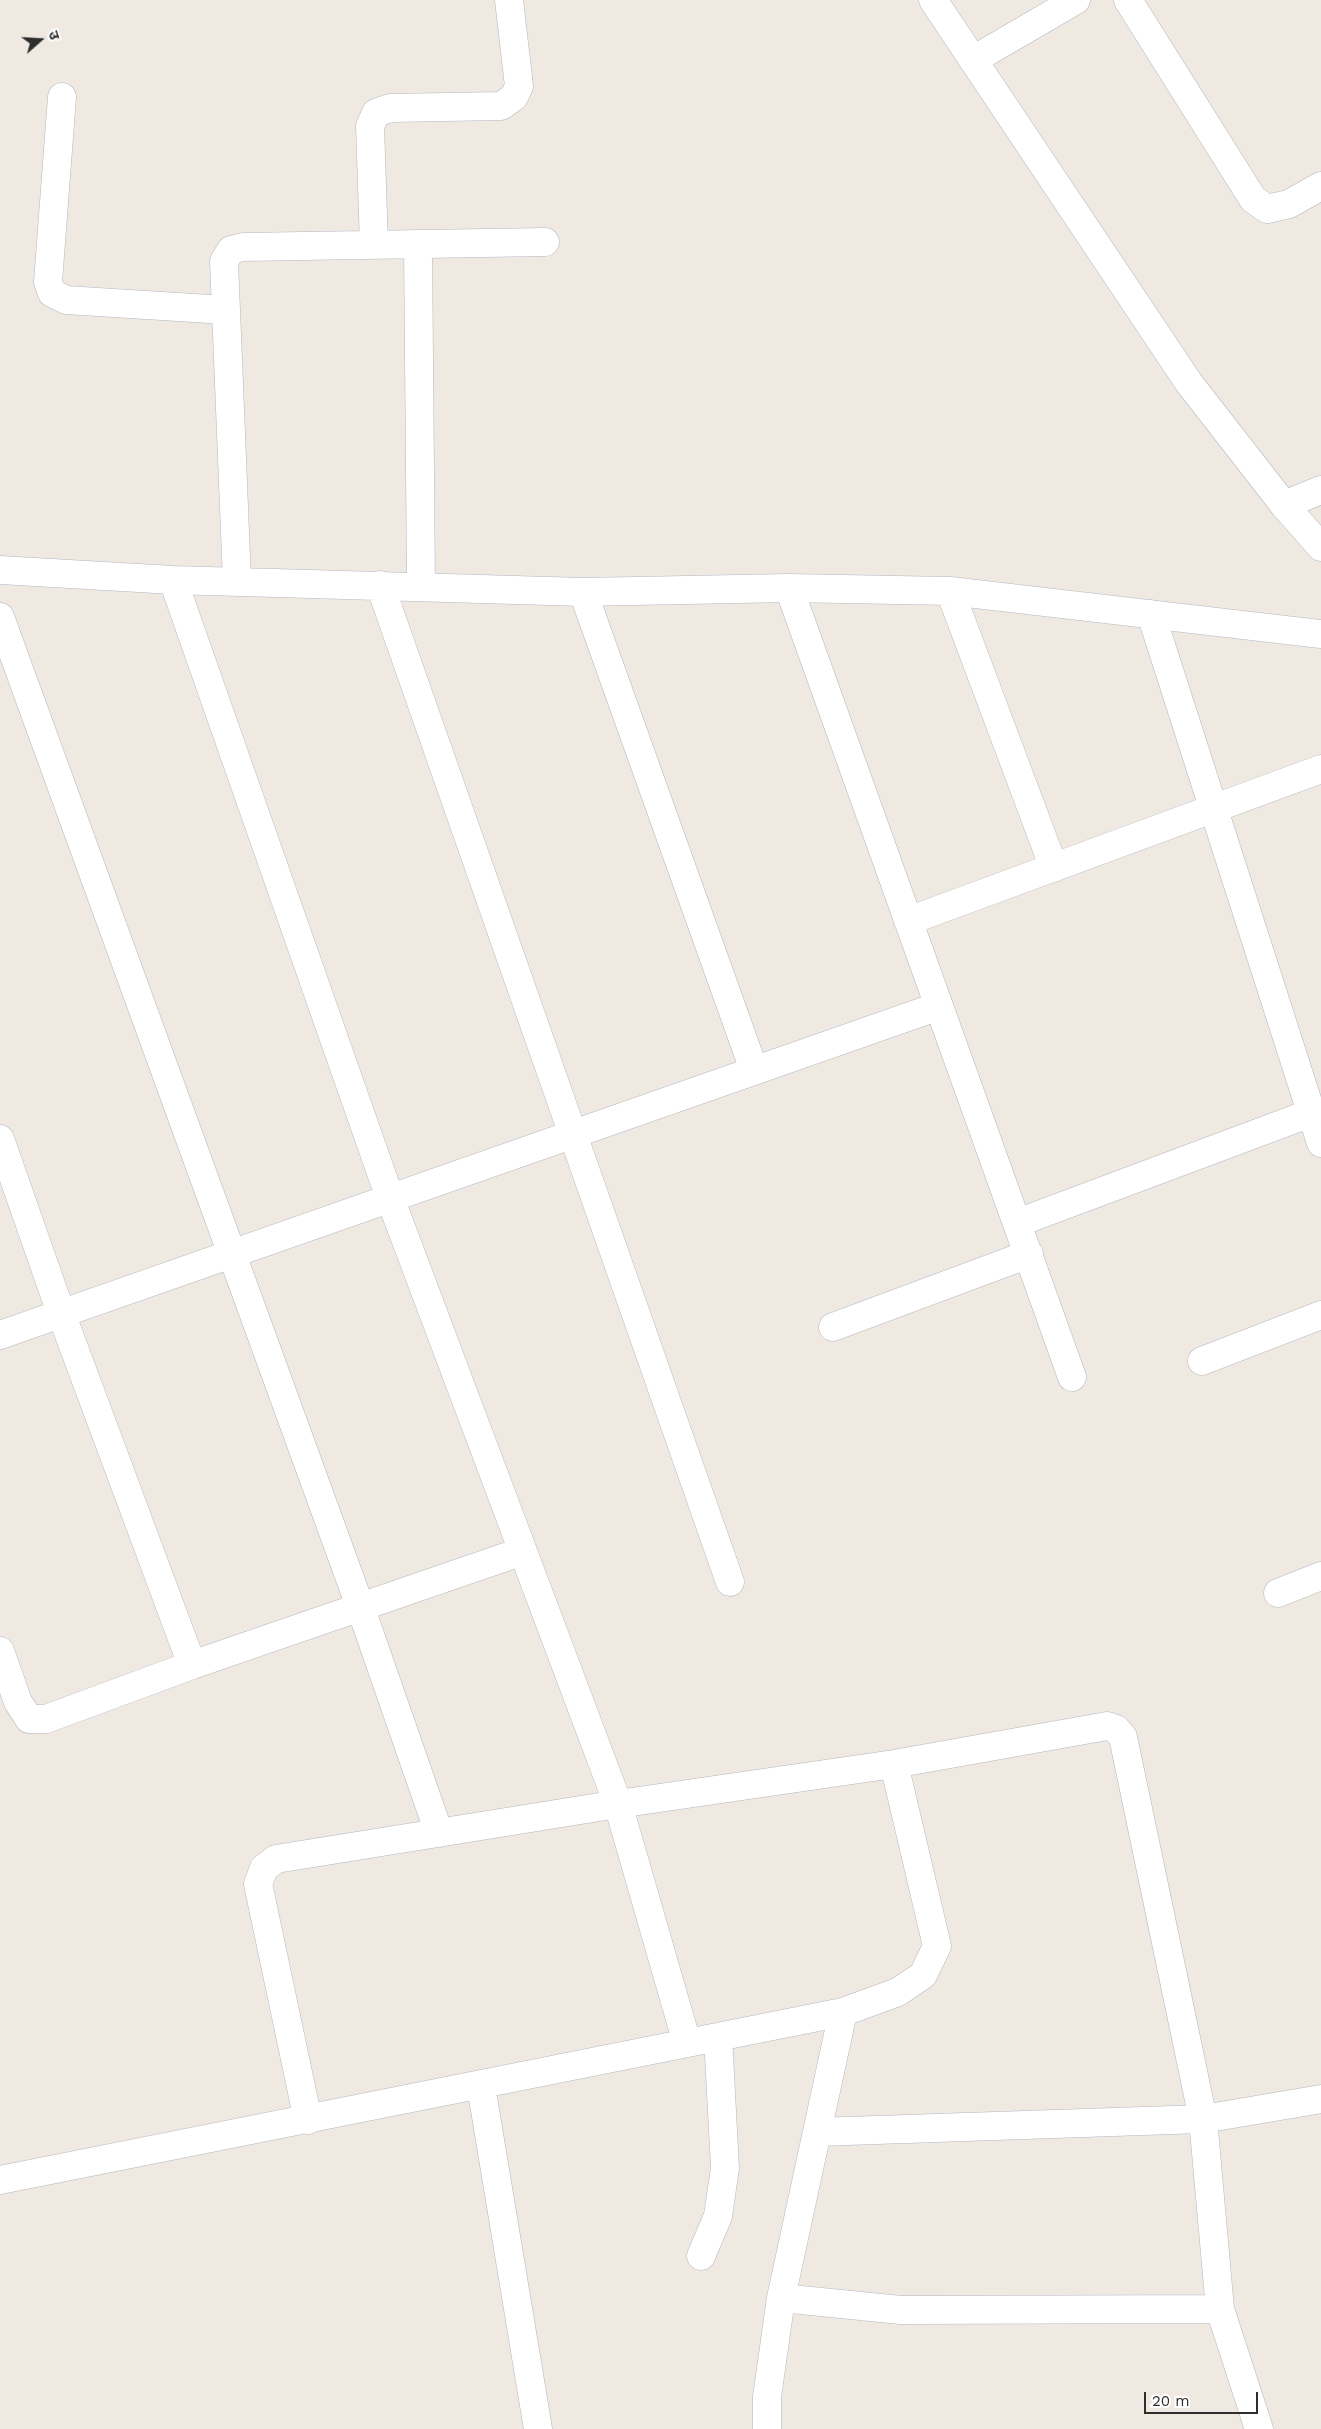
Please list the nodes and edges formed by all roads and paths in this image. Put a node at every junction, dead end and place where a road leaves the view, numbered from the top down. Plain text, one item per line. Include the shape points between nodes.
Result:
1 (509, 0) edge
2 (933, 0) edge
3 (1076, 0) edge
4 (1128, 0) edge
5 (973, 60) junction
6 (62, 97) dead end
7 (1321, 186) edge
8 (545, 242) dead end
9 (418, 244) junction
10 (374, 245) junction
11 (226, 310) junction
12 (1321, 490) edge
13 (1284, 505) junction
14 (1321, 547) edge
15 (0, 570) edge
16 (173, 580) junction
17 (237, 581) junction
18 (380, 585) junction
19 (421, 586) junction
20 (789, 588) junction
21 (950, 591) junction
22 (583, 592) junction
23 (1151, 614) junction
24 (0, 618) edge
25 (1321, 634) edge
26 (1321, 770) edge
27 (1214, 809) junction
28 (1054, 868) junction
29 (908, 921) junction
30 (939, 1006) junction
31 (754, 1070) junction
32 (1311, 1113) junction
33 (573, 1134) junction
34 (0, 1139) edge
35 (1321, 1142) edge
36 (390, 1198) junction
37 (1017, 1223) junction
38 (231, 1253) junction
39 (1029, 1254) junction
40 (61, 1313) junction
41 (1321, 1315) edge
42 (833, 1327) dead end
43 (0, 1335) edge
44 (1202, 1361) dead end
45 (1072, 1377) dead end
46 (523, 1551) junction
47 (1321, 1576) edge
48 (730, 1582) dead end
49 (1278, 1592) dead end
50 (360, 1606) junction
51 (0, 1651) edge
52 (192, 1665) junction
53 (894, 1764) junction
54 (618, 1804) junction
55 (439, 1833) junction
56 (843, 2012) junction
57 (718, 2037) junction
58 (687, 2043) junction
59 (481, 2086) junction
60 (1321, 2099) edge
61 (1203, 2118) junction
62 (308, 2120) junction
63 (817, 2132) junction
64 (0, 2180) edge
65 (701, 2256) dead end
66 (781, 2298) junction
67 (1220, 2309) junction
68 (538, 2429) edge
69 (767, 2429) edge
70 (1259, 2429) edge

1 - 10 street via 519,86 514,98 501,106 390,108 376,113 370,126
2 - 5 street
3 - 5 street
4 - 7 street via 1253,199 1268,209 1289,204
5 - 13 street via 1190,383
6 - 11 street via 48,282 52,293 66,300
8 - 9 street
9 - 10 street
9 - 19 street
10 - 11 street via 244,247 230,250 224,262
11 - 17 street
12 - 13 street
13 - 14 street
15 - 16 street
16 - 17 street
16 - 36 street
17 - 18 street
18 - 19 street
18 - 33 street
19 - 22 street
20 - 21 street
20 - 22 street
20 - 29 street
21 - 23 street
21 - 28 street
22 - 31 street
23 - 25 street
23 - 27 street
24 - 38 street
26 - 27 street
27 - 28 street
27 - 32 street
28 - 29 street
29 - 30 street
30 - 31 street
30 - 37 street
31 - 33 street
32 - 35 street
32 - 37 street
33 - 36 street
33 - 48 street
34 - 40 street
36 - 38 street
36 - 46 street
37 - 39 street
38 - 40 street
38 - 50 street
39 - 42 street
39 - 45 street
40 - 43 street
40 - 52 street
41 - 44 street
46 - 50 street
46 - 54 street
47 - 49 street
50 - 52 street
50 - 55 street
51 - 52 street via 18,1702 29,1719 46,1719
53 - 54 street
53 - 56 street via 937,1946 923,1976 898,1992
53 - 61 street via 1106,1726 1116,1729 1123,1737
54 - 55 street
54 - 58 street
55 - 62 street via 276,1859 264,1868 258,1884
56 - 57 street
56 - 63 street
57 - 58 street
57 - 65 street via 725,2168 718,2216
58 - 59 street
59 - 62 street
59 - 68 street
60 - 61 street
61 - 63 street
61 - 67 street
62 - 64 street
63 - 66 street
66 - 67 street via 901,2310
66 - 69 street via 767,2397
67 - 70 street

